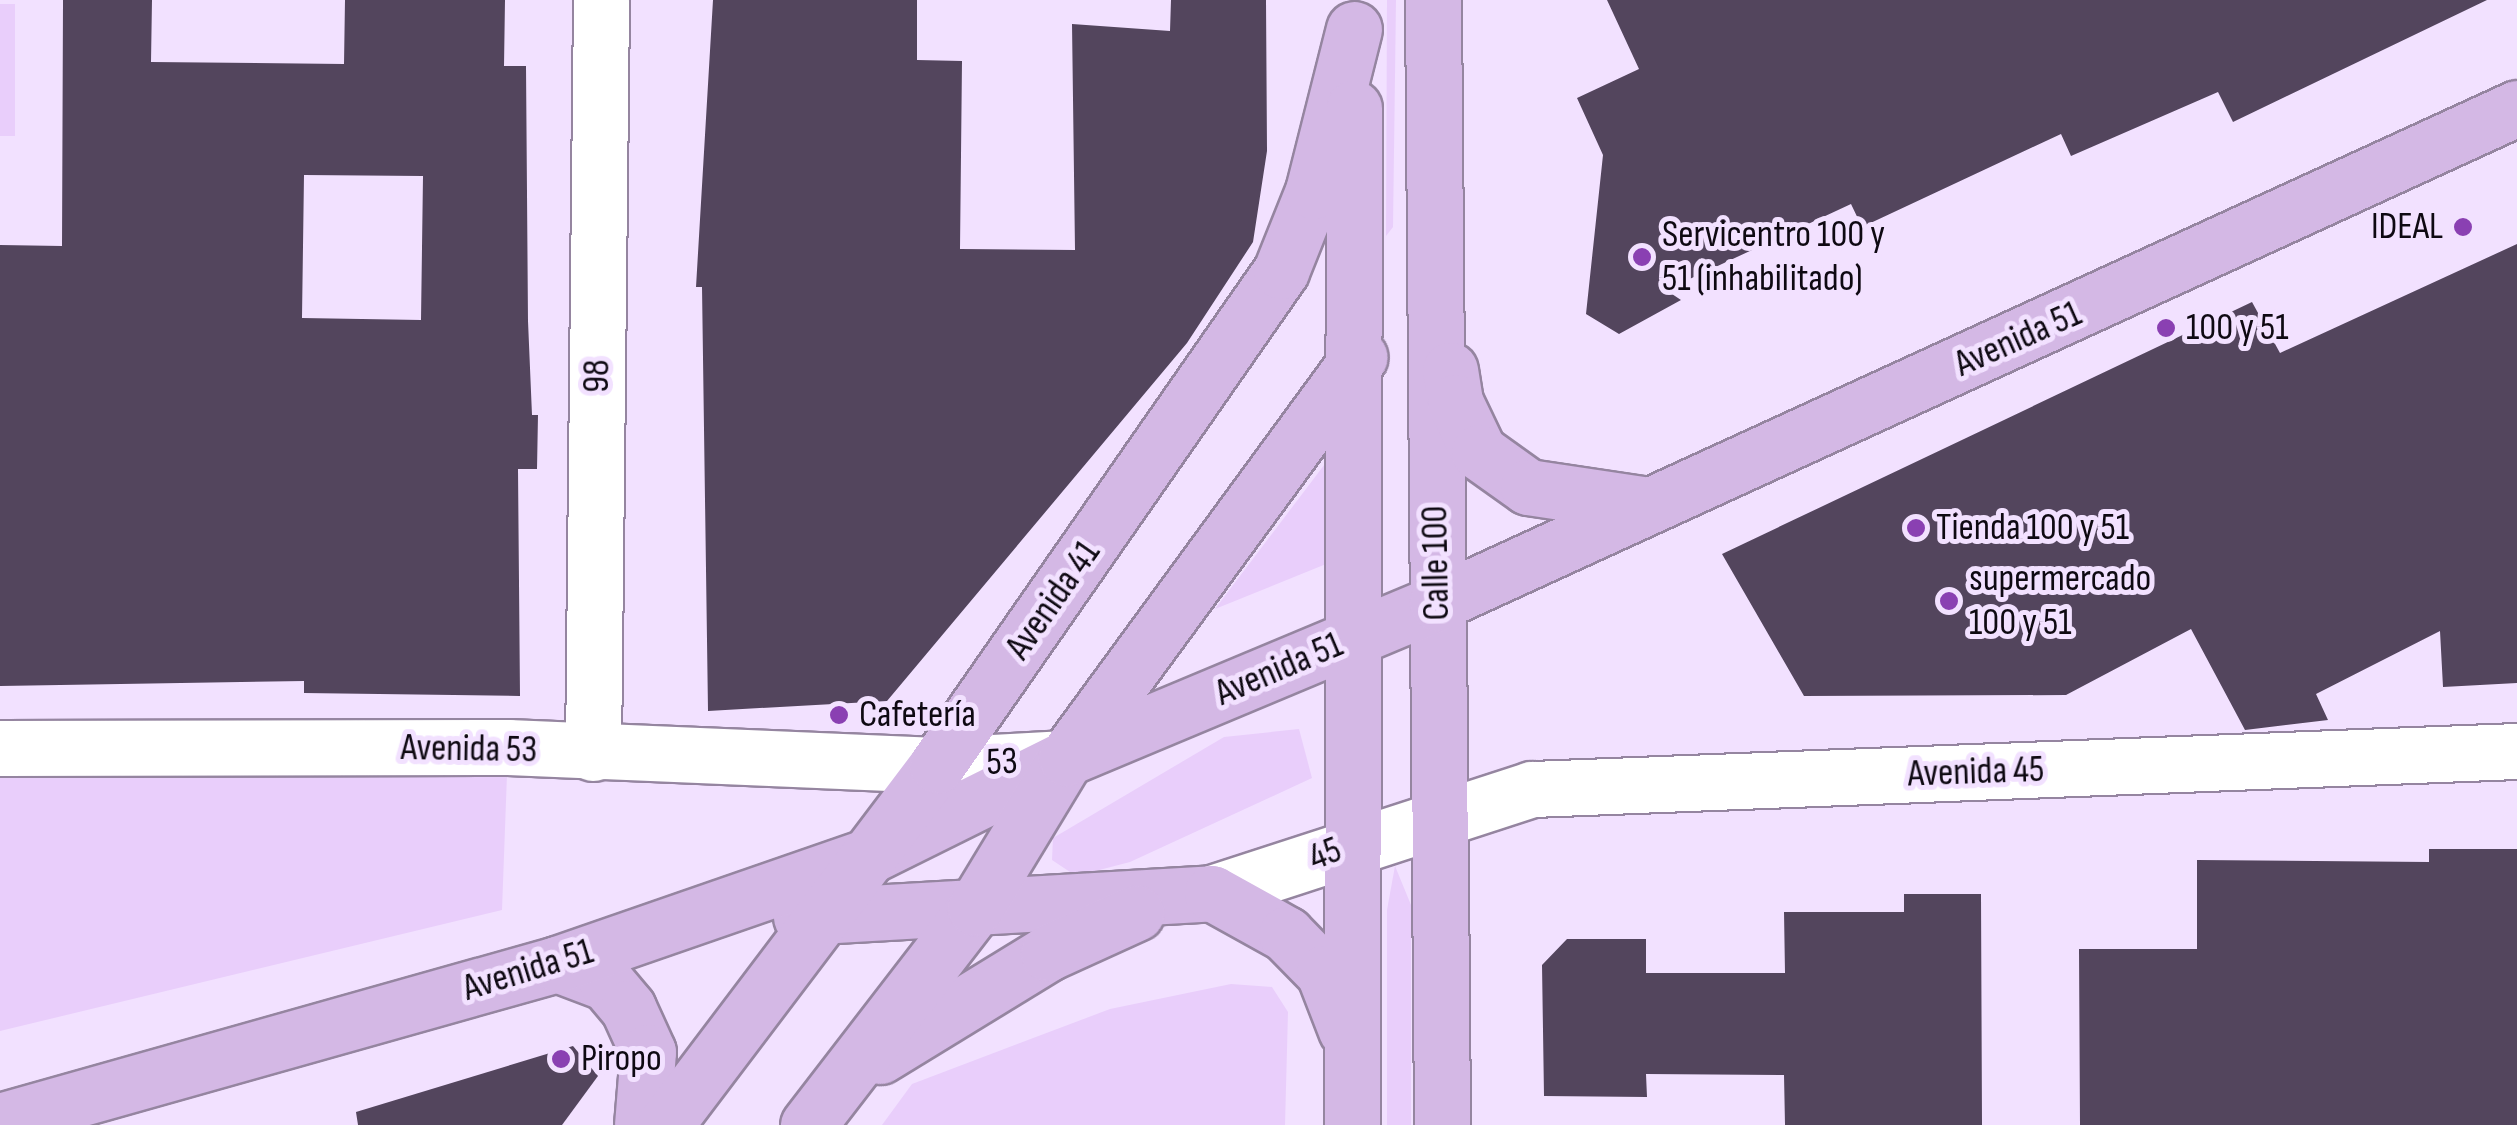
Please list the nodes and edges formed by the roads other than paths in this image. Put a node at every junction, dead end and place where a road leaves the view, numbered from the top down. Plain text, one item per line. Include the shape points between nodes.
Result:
1 (601, 0) edge
2 (1433, 0) edge
3 (1354, 14) edge
4 (2517, 108) edge
5 (1430, 239) junction
6 (1355, 364) junction
7 (1646, 504) junction
8 (1437, 603) junction
9 (1355, 637) junction
10 (0, 748) edge
11 (2517, 751) edge
12 (594, 753) junction
13 (1066, 758) junction
14 (937, 765) junction
15 (1439, 814) junction
16 (1358, 841) junction
17 (870, 856) junction
18 (1187, 897) junction
19 (975, 908) junction
20 (821, 913) junction
21 (557, 964) junction
22 (1352, 1061) junction
23 (817, 1114) edge
24 (0, 1121) edge
25 (642, 1125) edge
26 (664, 1125) edge
27 (1352, 1125) edge
28 (1442, 1125) edge

1 - 12 street, 98
2 - 5 main road, Calle 100
3 - 6 main road
3 - 14 main road, Avenida 41 via 1313,191 1281,271
4 - 7 main road, Avenida 51
5 - 6 main road
5 - 7 main road via 1454,402 1478,452 1528,487
5 - 8 main road, Calle 100
6 - 9 main road
6 - 13 main road
7 - 8 main road, Avenida 51
8 - 9 main road, Avenida 51
8 - 15 main road, Calle 100
9 - 13 main road, Avenida 51
9 - 16 main road
10 - 12 street, Avenida 53
11 - 15 street, Avenida 45 via 1532,789
12 - 14 street, Avenida 53
13 - 14 street, 53
13 - 17 main road, Avenida 51
13 - 19 main road
14 - 17 main road, Avenida 41
15 - 16 street, 45
15 - 28 main road, Calle 100
16 - 18 street, 45
16 - 22 main road
17 - 20 main road, Avenida 41
17 - 21 main road, Avenida 51
18 - 19 main road
18 - 22 main road via 1258,912 1324,972 1340,1000
18 - 23 main road via 971,998 881,1055
19 - 20 main road
19 - 23 main road
20 - 21 main road
20 - 26 main road, Avenida 41
21 - 24 main road, Avenida 51
21 - 25 main road via 607,983 628,1008 648,1052
22 - 27 main road

